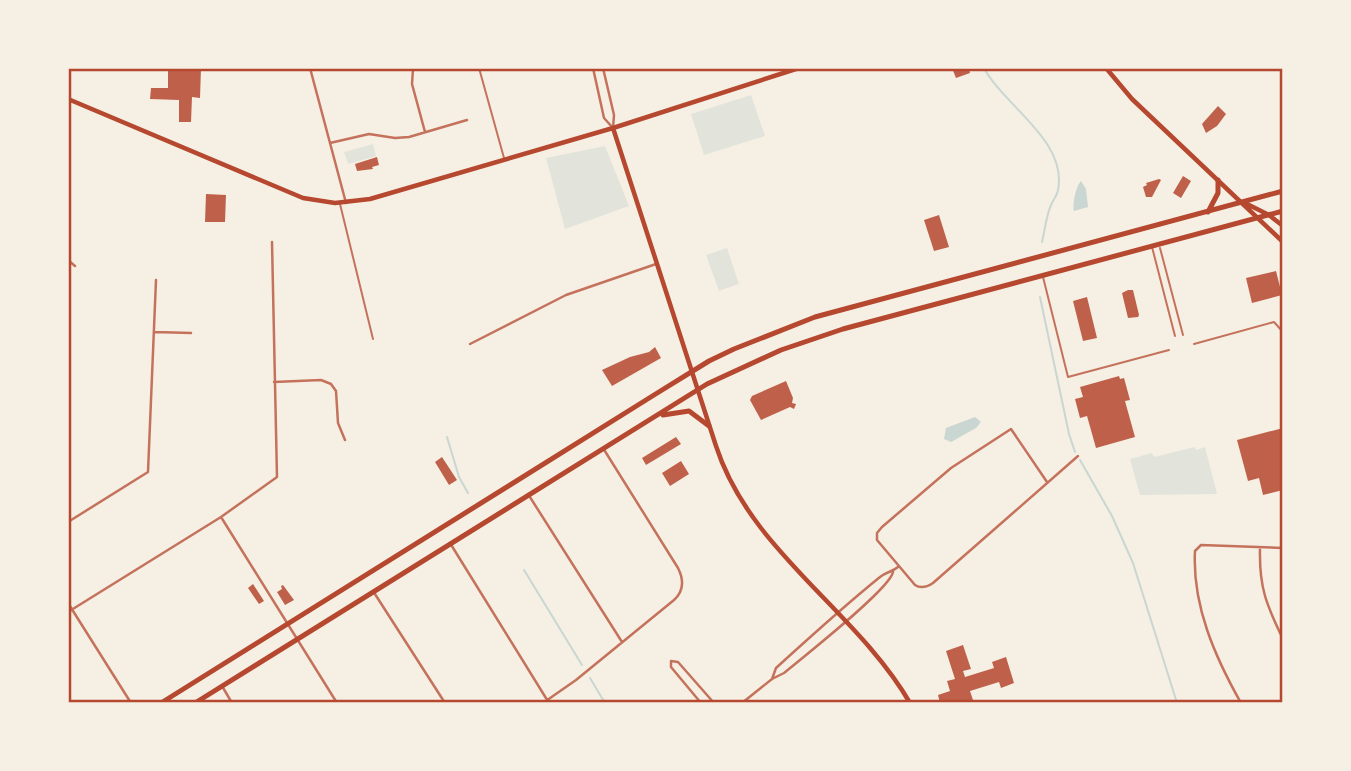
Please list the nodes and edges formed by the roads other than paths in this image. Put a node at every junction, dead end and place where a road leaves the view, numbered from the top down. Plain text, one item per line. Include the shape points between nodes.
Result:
1 (310, 68) edge
2 (479, 68) edge
3 (593, 68) edge
4 (603, 68) edge
5 (799, 68) edge
6 (1106, 68) edge
7 (413, 69) edge
8 (68, 99) edge
9 (467, 120) dead end
10 (613, 128) junction
11 (425, 132) junction
12 (330, 143) junction
13 (504, 159) junction
14 (1218, 180) junction
15 (1283, 191) edge
16 (1243, 202) junction
17 (340, 203) junction
18 (346, 203) junction
19 (1283, 211) edge
20 (1208, 212) junction
21 (1269, 215) junction
22 (1256, 218) junction
23 (1283, 226) edge
24 (272, 242) dead end
25 (1283, 242) edge
26 (1159, 244) junction
27 (1151, 246) junction
28 (68, 260) edge
29 (656, 264) junction
30 (75, 266) dead end
31 (1043, 275) junction
32 (156, 280) dead end
33 (1283, 331) edge
34 (155, 332) junction
35 (191, 333) dead end
36 (1183, 335) dead end
37 (1175, 336) dead end
38 (373, 339) dead end
39 (470, 344) dead end
40 (1194, 344) dead end
41 (1170, 350) dead end
42 (692, 372) junction
43 (274, 382) junction
44 (698, 390) junction
45 (656, 416) junction
46 (709, 426) junction
47 (345, 440) dead end
48 (603, 448) junction
49 (1078, 456) dead end
50 (1047, 482) junction
51 (528, 494) junction
52 (221, 517) junction
53 (68, 522) edge
54 (450, 543) junction
55 (1260, 547) junction
56 (1283, 548) edge
57 (899, 566) junction
58 (893, 572) junction
59 (373, 591) junction
60 (68, 603) edge
61 (70, 610) edge
62 (837, 613) junction
63 (845, 621) junction
64 (288, 624) junction
65 (297, 639) junction
66 (1283, 639) edge
67 (622, 642) junction
68 (772, 679) junction
69 (222, 686) junction
70 (547, 702) edge
71 (131, 703) edge
72 (161, 703) edge
73 (195, 703) edge
74 (233, 703) edge
75 (337, 703) edge
76 (445, 703) edge
77 (701, 703) edge
78 (715, 703) edge
79 (742, 703) edge
80 (910, 703) edge
81 (1241, 703) edge

1 - 12 street
2 - 13 lane
3 - 10 street via 604,118
4 - 10 street
5 - 10 main road
6 - 14 main road via 1132,99
7 - 11 street via 412,84
8 - 17 main road via 303,198
9 - 11 street
10 - 13 main road
10 - 29 main road
11 - 12 street via 401,138 369,134
12 - 18 street
13 - 18 main road
14 - 16 main road
14 - 20 highway via 1218,193
15 - 16 highway
16 - 20 highway
16 - 21 main road
16 - 22 main road
17 - 18 main road
17 - 38 lane
19 - 21 highway
20 - 42 highway via 815,317 752,341
21 - 22 highway
21 - 23 main road
22 - 25 main road
22 - 26 highway
24 - 43 street
26 - 27 highway
26 - 36 lane
27 - 31 highway
27 - 37 lane
28 - 30 street
29 - 39 street via 566,295
29 - 42 main road
31 - 41 lane via 1068,377
31 - 44 highway via 811,339
32 - 34 street
33 - 40 lane via 1273,322
34 - 35 street
34 - 53 street via 148,472
42 - 44 main road
42 - 64 highway
43 - 47 street via 321,380 331,384
43 - 52 street via 277,477
44 - 45 highway
44 - 46 main road
45 - 46 highway via 689,411
45 - 48 highway
46 - 62 main road via 743,505
48 - 51 highway
48 - 67 street via 682,581 677,597
49 - 50 street
50 - 57 street via 929,586 917,586
50 - 57 street via 1011,429 946,472 881,527 878,542
51 - 54 highway
51 - 67 street
52 - 61 street
52 - 64 street
54 - 59 highway
54 - 70 street
55 - 56 street
55 - 66 street via 1259,577
55 - 81 street via 1201,545 1195,551 1201,611
57 - 58 street
58 - 62 street via 884,573
58 - 63 street via 889,582
59 - 65 highway
59 - 76 street
60 - 61 street
61 - 71 street
62 - 63 main road
62 - 68 street via 776,668
63 - 68 street
63 - 80 main road
64 - 65 street
64 - 72 highway
65 - 69 highway
65 - 75 street
67 - 70 street
68 - 79 street
69 - 73 highway
69 - 74 street
77 - 78 street via 671,661 678,662

